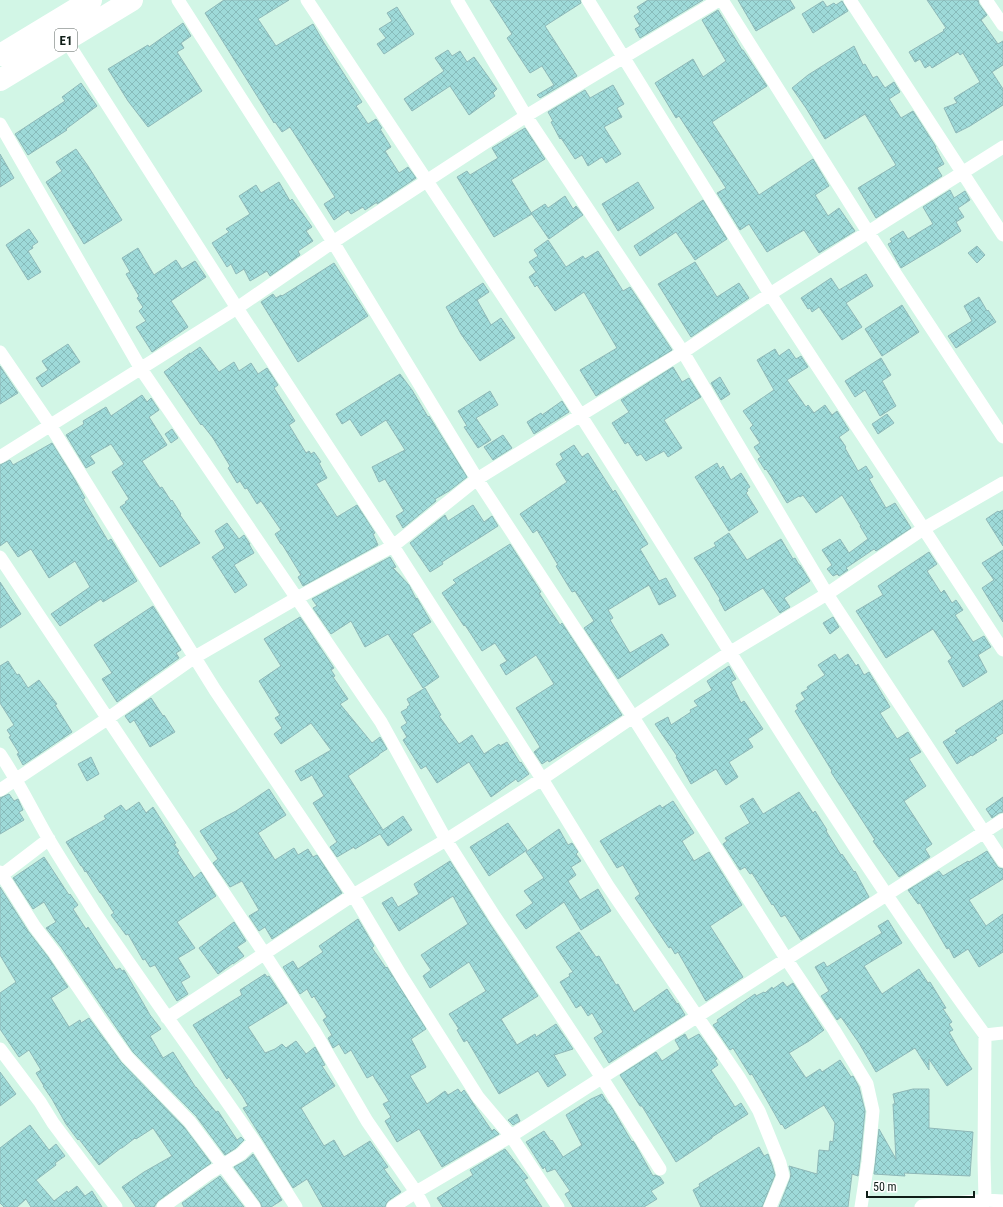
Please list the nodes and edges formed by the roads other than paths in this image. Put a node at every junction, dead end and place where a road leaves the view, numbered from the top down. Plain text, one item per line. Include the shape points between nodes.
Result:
1 (91, 0) edge
2 (132, 0) edge
3 (178, 0) edge
4 (307, 0) edge
5 (457, 0) edge
6 (588, 0) edge
7 (719, 0) edge
8 (722, 0) edge
9 (850, 0) edge
10 (986, 0) edge
11 (1003, 25) edge
12 (66, 40) junction
13 (0, 55) edge
14 (623, 57) junction
15 (0, 80) edge
16 (526, 116) junction
17 (0, 124) edge
18 (1003, 147) edge
19 (963, 172) junction
20 (426, 181) junction
21 (868, 232) junction
22 (1003, 235) edge
23 (333, 242) junction
24 (770, 294) junction
25 (236, 308) junction
26 (0, 352) edge
27 (683, 352) junction
28 (141, 369) junction
29 (580, 415) junction
30 (50, 424) junction
31 (1003, 437) edge
32 (0, 457) edge
33 (477, 479) junction
34 (1003, 483) edge
35 (923, 529) junction
36 (393, 546) junction
37 (0, 557) edge
38 (827, 594) junction
39 (297, 598) junction
40 (1003, 650) edge
41 (729, 653) junction
42 (195, 657) junction
43 (633, 716) junction
44 (107, 719) junction
45 (0, 754) edge
46 (16, 779) junction
47 (542, 779) junction
48 (0, 790) edge
49 (1003, 820) edge
50 (984, 833) junction
51 (49, 839) junction
52 (446, 840) junction
53 (1003, 861) edge
54 (1, 874) edge
55 (353, 895) junction
56 (887, 896) junction
57 (264, 953) junction
58 (787, 960) junction
59 (697, 1016) junction
60 (167, 1018) junction
61 (1003, 1033) edge
62 (985, 1035) junction
63 (0, 1049) edge
64 (602, 1078) junction
65 (511, 1136) junction
66 (254, 1141) junction
67 (223, 1165) junction
68 (660, 1169) dead end
69 (416, 1192) junction
70 (1003, 1201) edge
71 (984, 1204) edge
72 (116, 1207) edge
73 (163, 1207) edge
74 (254, 1207) edge
75 (296, 1207) edge
76 (393, 1207) edge
77 (424, 1207) edge
78 (558, 1207) edge
79 (770, 1207) edge
80 (861, 1207) edge
81 (921, 1207) edge

1 - 13 highway, E1
2 - 12 highway, E1
3 - 23 street
4 - 20 street
5 - 16 street
6 - 14 street
7 - 14 street
8 - 21 street
9 - 19 street
10 - 11 street
12 - 15 highway, E1
12 - 25 street
14 - 16 street
14 - 24 street
16 - 20 street
16 - 27 street
17 - 28 street
18 - 19 street
19 - 21 street
19 - 22 street
20 - 23 street
20 - 29 street
21 - 24 street
21 - 31 street
23 - 25 street
23 - 33 street
24 - 27 street
24 - 35 street
25 - 28 street
25 - 36 street
26 - 30 street
27 - 29 street
27 - 38 street
28 - 30 street
28 - 39 street
29 - 33 street
29 - 41 street
30 - 32 street
30 - 42 street
33 - 36 street
33 - 43 street
34 - 35 street
35 - 38 street
35 - 40 street
36 - 39 street
36 - 47 street
37 - 44 street
38 - 41 street
38 - 50 street
39 - 42 street
39 - 52 street via 381,722
41 - 43 street
41 - 56 street
42 - 44 street
42 - 55 street
43 - 47 street
43 - 58 street
44 - 46 street
44 - 57 street
45 - 46 street
46 - 48 street
46 - 51 street
47 - 52 street
47 - 59 street via 608,886
49 - 50 street
50 - 53 street
50 - 56 street
51 - 54 street
51 - 60 street
52 - 55 street
52 - 64 street
54 - 67 street via 35,927 127,1057 190,1122
55 - 57 street
55 - 65 street via 478,1097
56 - 58 street
56 - 62 street
57 - 60 street
57 - 69 street via 315,1032 367,1121
58 - 59 street
58 - 80 street via 867,1084 873,1111
59 - 64 street
59 - 79 street via 760,1111 769,1134 783,1176
60 - 66 street
61 - 62 street
62 - 71 street
63 - 72 street
64 - 65 street
64 - 68 street
65 - 69 street
65 - 78 street
66 - 67 street via 241,1154
66 - 75 street
67 - 73 street
67 - 74 street
69 - 76 street
69 - 77 street
70 - 71 street
71 - 81 street

